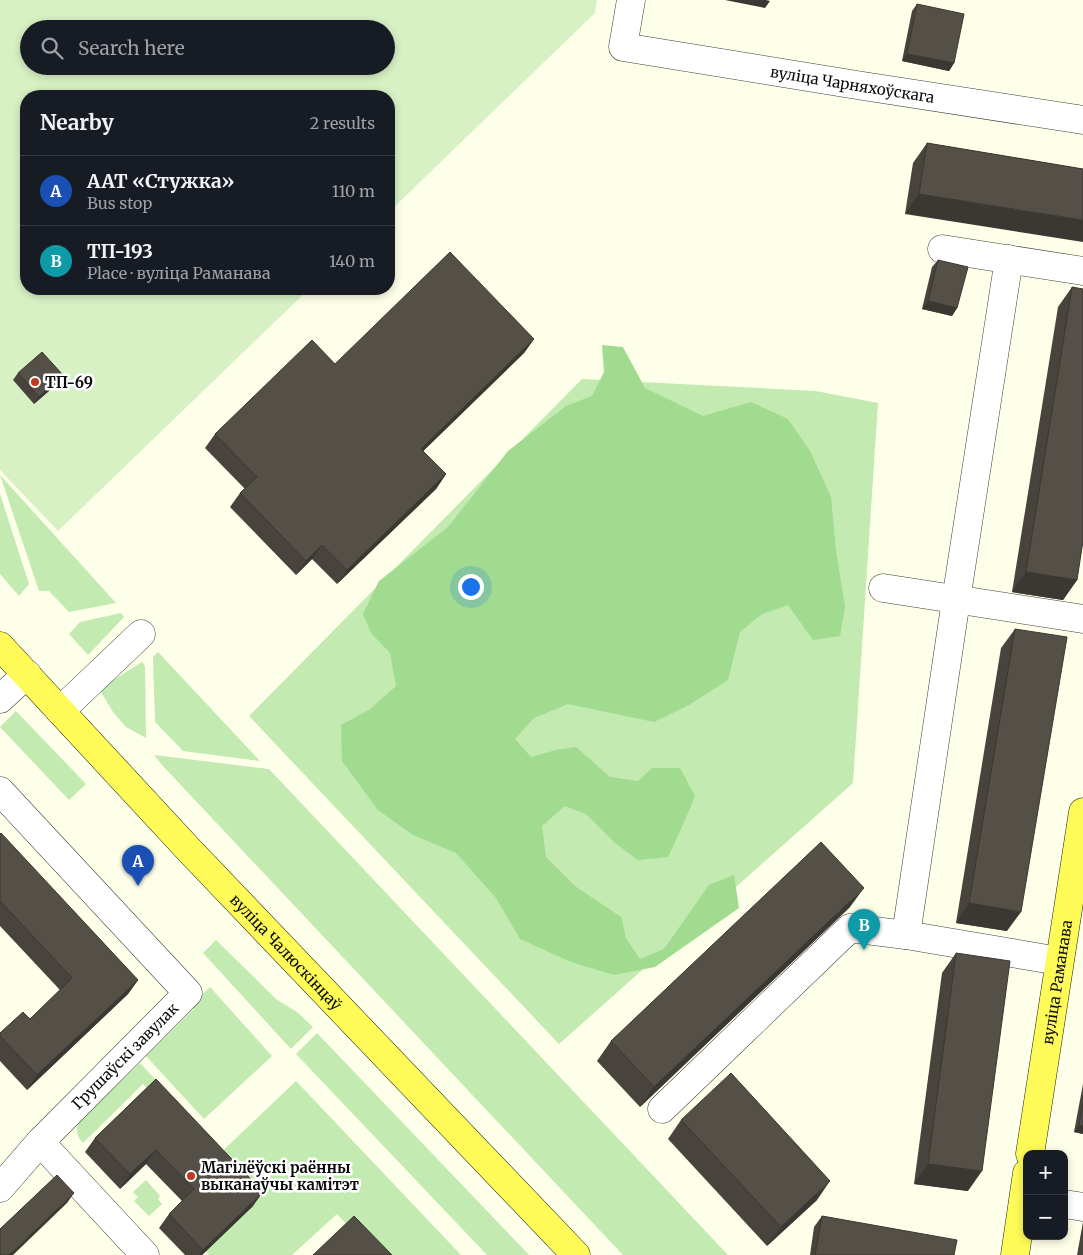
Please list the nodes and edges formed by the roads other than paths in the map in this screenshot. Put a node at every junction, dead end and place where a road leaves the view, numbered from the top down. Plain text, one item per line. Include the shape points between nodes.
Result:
1 (631, 0) edge
2 (1083, 120) edge
3 (942, 248) dead end
4 (1009, 259) junction
5 (1083, 271) edge
6 (883, 588) dead end
7 (956, 600) junction
8 (1083, 620) edge
9 (141, 634) dead end
10 (0, 646) edge
11 (27, 674) junction
12 (0, 699) edge
13 (60, 711) junction
14 (0, 791) edge
15 (1083, 812) edge
16 (1076, 905) edge
17 (906, 935) junction
18 (1059, 961) junction
19 (662, 1109) edge
20 (40, 1142) junction
21 (1031, 1150) edge
22 (0, 1188) edge
23 (1025, 1195) edge
24 (1068, 1205) edge
25 (1083, 1207) edge
26 (145, 1255) edge
27 (576, 1255) edge
28 (1014, 1255) edge

1 - 2 street, вуліца Чарняхоўскага via 623,47
3 - 4 street
4 - 5 street
4 - 7 street
6 - 7 street
7 - 8 street
7 - 17 street
9 - 13 street
10 - 11 main road, вуліца Чалюскінцаў
11 - 12 street
11 - 13 main road, вуліца Чалюскінцаў
13 - 27 main road, вуліца Чалюскінцаў
14 - 20 street, Грушаўскі завулак via 188,993
15 - 16 main road, вуліца Раманава
16 - 18 main road, вуліца Раманава
17 - 18 street
17 - 19 street via 850,928
18 - 21 main road, вуліца Раманава
20 - 22 street
20 - 26 street
23 - 28 main road
24 - 25 street

